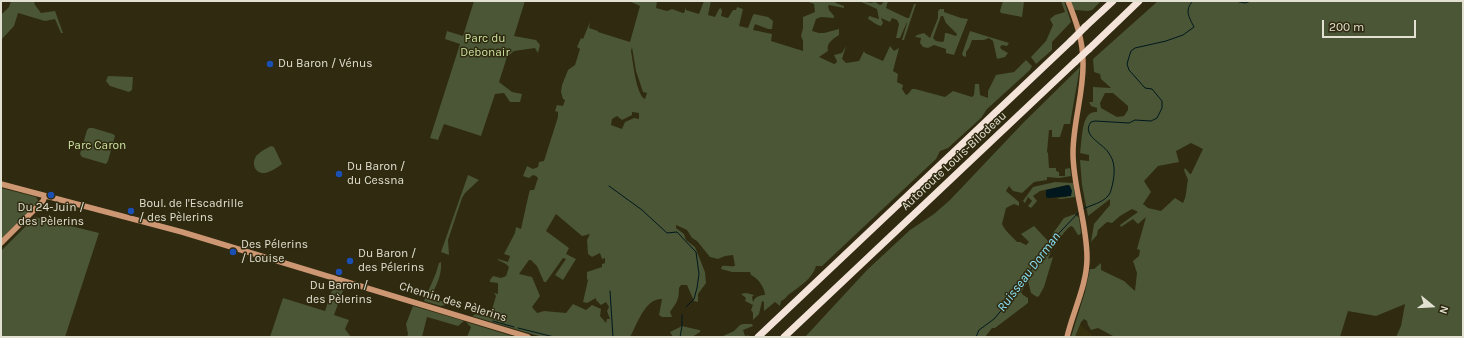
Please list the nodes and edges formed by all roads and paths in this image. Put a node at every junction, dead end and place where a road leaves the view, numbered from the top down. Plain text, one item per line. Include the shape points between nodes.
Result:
1 (1068, 1) edge
2 (1113, 1) edge
3 (1139, 1) edge
4 (1, 184) edge
5 (45, 196) junction
6 (1, 244) edge
7 (528, 337) edge
8 (758, 337) edge
9 (784, 337) edge
10 (1067, 337) edge

1 - 10 street via 1079,31 1083,56 1073,148 1074,175 1086,245 1086,266
2 - 8 highway, Autoroute Louis-Bilodeau, bridge
3 - 9 highway, Autoroute Louis-Bilodeau, bridge
4 - 5 street, Chemin des Pèlerins
5 - 6 street
5 - 7 street, Chemin des Pèlerins via 204,239

